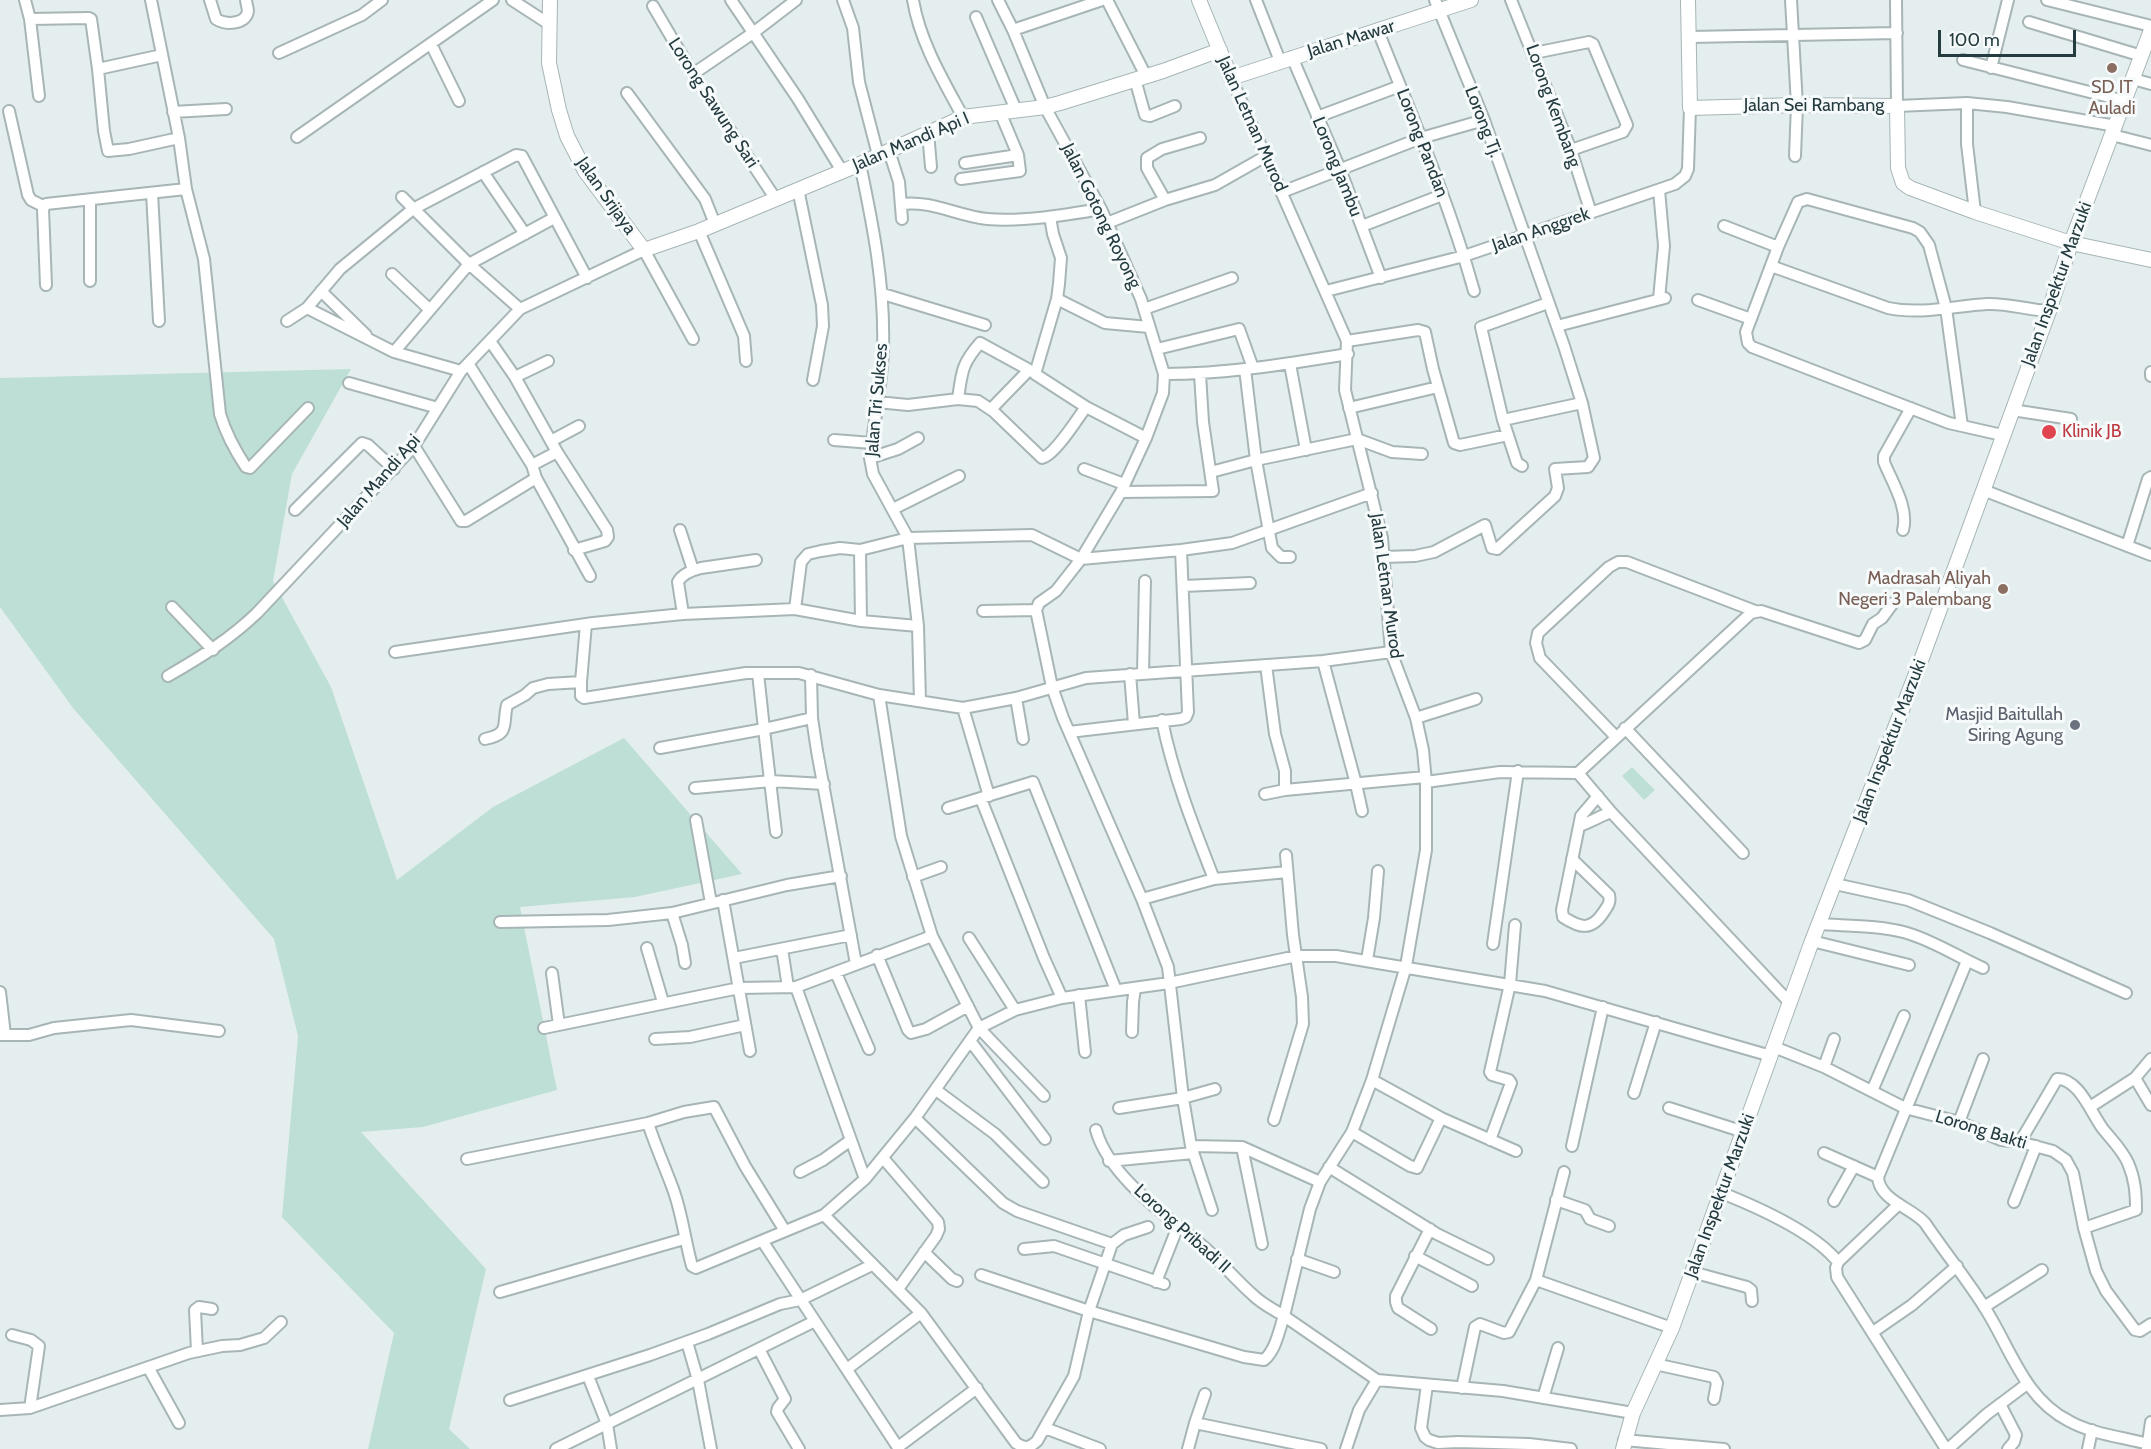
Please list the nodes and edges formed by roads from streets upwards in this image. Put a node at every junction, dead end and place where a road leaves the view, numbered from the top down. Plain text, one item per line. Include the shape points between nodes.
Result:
1 (25, 0) edge
2 (151, 0) edge
3 (210, 0) edge
4 (246, 0) edge
5 (382, 0) edge
6 (493, 0) edge
7 (512, 0) edge
8 (550, 0) edge
9 (731, 0) edge
10 (796, 0) edge
11 (843, 0) edge
12 (913, 0) edge
13 (998, 0) edge
14 (1104, 0) edge
15 (1198, 0) edge
16 (1256, 0) edge
17 (1471, 0) edge
18 (1511, 0) edge
19 (1689, 0) edge
20 (1791, 0) edge
21 (1896, 0) edge
22 (2008, 0) edge
23 (2047, 0) edge
24 (1437, 5) edge
25 (653, 6) dead end
26 (976, 17) dead end
27 (30, 19) junction
28 (2029, 22) dead end
29 (549, 24) junction
30 (2151, 28) edge
31 (1013, 30) junction
32 (1378, 31) junction
33 (753, 33) junction
34 (1897, 33) junction
35 (1792, 34) junction
36 (1689, 37) junction
37 (431, 44) junction
38 (1220, 50) junction
39 (279, 52) dead end
40 (1534, 53) junction
41 (162, 55) junction
42 (2142, 57) junction
43 (1286, 59) junction
44 (1964, 60) dead end
45 (1991, 68) junction
46 (98, 69) junction
47 (693, 74) junction
48 (1141, 78) junction
49 (1232, 78) junction
50 (2133, 79) junction
51 (2151, 84) edge
52 (1400, 86) junction
53 (627, 93) dead end
54 (39, 96) dead end
55 (459, 101) dead end
56 (2125, 101) junction
57 (1967, 103) junction
58 (1797, 105) junction
59 (1045, 106) junction
60 (1175, 106) dead end
61 (1897, 106) junction
62 (1690, 108) junction
63 (226, 109) dead end
64 (1016, 110) junction
65 (9, 111) dead end
66 (1000, 111) junction
67 (173, 112) junction
68 (963, 117) junction
69 (1317, 117) junction
70 (1484, 120) junction
71 (2114, 131) junction
72 (928, 132) junction
73 (297, 137) dead end
74 (179, 138) junction
75 (1200, 138) dead end
76 (1421, 138) junction
77 (2151, 145) edge
78 (1571, 150) junction
79 (883, 153) junction
80 (1018, 155) junction
81 (1266, 156) junction
82 (1795, 156) dead end
83 (965, 163) dead end
84 (860, 164) junction
85 (931, 167) dead end
86 (1340, 169) junction
87 (842, 171) junction
88 (483, 172) junction
89 (961, 179) dead end
90 (186, 189) junction
91 (798, 189) junction
92 (1659, 190) junction
93 (1282, 192) junction
94 (152, 193) junction
95 (1442, 195) junction
96 (402, 197) dead end
97 (775, 198) junction
98 (90, 200) junction
99 (1165, 200) junction
100 (901, 204) junction
101 (44, 206) junction
102 (413, 209) junction
103 (1101, 209) junction
104 (1975, 212) junction
105 (1591, 213) junction
106 (1050, 217) junction
107 (554, 218) junction
108 (902, 219) dead end
109 (1107, 223) junction
110 (715, 224) junction
111 (1362, 226) junction
112 (1724, 226) dead end
113 (699, 231) junction
114 (525, 234) junction
115 (1524, 235) junction
116 (2071, 243) junction
117 (1778, 247) junction
118 (644, 250) junction
119 (1464, 256) junction
120 (2151, 260) edge
121 (469, 264) junction
122 (1771, 266) junction
123 (392, 274) dead end
124 (587, 278) junction
125 (1232, 278) dead end
126 (1381, 278) junction
127 (90, 281) dead end
128 (46, 285) dead end
129 (321, 291) junction
130 (1326, 291) junction
131 (1474, 291) dead end
132 (882, 294) junction
133 (1057, 299) junction
134 (1698, 300) dead end
135 (1548, 303) junction
136 (307, 308) junction
137 (1946, 308) junction
138 (520, 309) junction
139 (1144, 309) junction
140 (430, 310) junction
141 (2049, 311) junction
142 (1751, 319) junction
143 (159, 321) dead end
144 (286, 321) dead end
145 (985, 325) dead end
146 (1557, 326) junction
147 (1149, 327) junction
148 (693, 339) dead end
149 (490, 341) junction
150 (1347, 342) junction
151 (374, 343) junction
152 (1157, 350) junction
153 (394, 352) junction
154 (1348, 354) junction
155 (548, 361) dead end
156 (746, 361) dead end
157 (1290, 364) junction
158 (465, 368) junction
159 (1249, 369) junction
160 (1032, 372) junction
161 (1164, 374) junction
162 (1200, 374) junction
163 (515, 377) junction
164 (813, 380) dead end
165 (349, 383) dead end
166 (1438, 387) junction
167 (958, 399) junction
168 (877, 402) junction
169 (1582, 403) junction
170 (1086, 407) junction
171 (308, 408) dead end
172 (438, 408) junction
173 (1349, 408) junction
174 (1911, 408) junction
175 (2012, 410) junction
176 (993, 411) junction
177 (2071, 419) dead end
178 (1503, 420) junction
179 (579, 426) dead end
180 (1962, 426) junction
181 (1508, 435) junction
182 (2002, 435) junction
183 (918, 438) dead end
184 (1146, 438) junction
185 (1357, 439) junction
186 (834, 440) dead end
187 (551, 441) junction
188 (872, 443) junction
189 (414, 446) junction
190 (1306, 450) junction
191 (557, 452) junction
192 (1422, 454) dead end
193 (870, 458) junction
194 (1256, 460) junction
195 (532, 465) junction
196 (1522, 466) dead end
197 (394, 469) junction
198 (1084, 469) dead end
199 (1211, 472) junction
200 (959, 476) dead end
201 (2151, 477) edge
202 (536, 478) junction
203 (1122, 488) junction
204 (1983, 490) junction
205 (1372, 493) junction
206 (893, 509) junction
207 (295, 510) dead end
208 (680, 530) dead end
209 (1903, 530) dead end
210 (1268, 531) junction
211 (908, 538) junction
212 (2127, 546) junction
213 (574, 550) junction
214 (860, 550) junction
215 (1181, 550) junction
216 (2151, 555) edge
217 (1290, 557) dead end
218 (1384, 557) junction
219 (1081, 559) junction
220 (756, 560) dead end
221 (693, 570) junction
222 (590, 576) dead end
223 (1145, 581) dead end
224 (1250, 583) dead end
225 (1184, 586) junction
226 (1893, 603) dead end
227 (172, 607) dead end
228 (795, 609) junction
229 (1036, 610) junction
230 (983, 611) dead end
231 (1755, 611) junction
232 (683, 614) junction
233 (861, 621) junction
234 (586, 624) junction
235 (918, 626) junction
236 (213, 650) junction
237 (395, 652) dead end
238 (1391, 652) junction
239 (1323, 661) junction
240 (1266, 665) junction
241 (1186, 671) junction
242 (758, 673) junction
243 (1143, 673) junction
244 (1130, 674) junction
245 (811, 675) junction
246 (168, 676) dead end
247 (580, 682) junction
248 (1052, 687) junction
249 (879, 695) junction
250 (1016, 698) junction
251 (1476, 699) dead end
252 (920, 701) junction
253 (963, 708) junction
254 (812, 718) junction
255 (1416, 718) junction
256 (1162, 720) junction
257 (1134, 724) junction
258 (1626, 728) junction
259 (764, 729) junction
260 (1069, 732) junction
261 (1616, 737) junction
262 (485, 739) dead end
263 (1023, 739) dead end
264 (660, 748) dead end
265 (1518, 771) junction
266 (1578, 773) junction
267 (1425, 780) junction
268 (771, 781) junction
269 (824, 784) junction
270 (1356, 784) junction
271 (695, 788) dead end
272 (1285, 790) junction
273 (1265, 794) dead end
274 (1598, 796) junction
275 (985, 798) junction
276 (948, 808) dead end
277 (1362, 811) dead end
278 (1611, 812) junction
279 (696, 820) dead end
280 (1579, 826) junction
281 (776, 832) dead end
282 (1743, 853) dead end
283 (1286, 855) dead end
284 (1572, 859) junction
285 (941, 867) dead end
286 (1378, 871) dead end
287 (1287, 873) junction
288 (841, 876) junction
289 (913, 877) junction
290 (1214, 879) junction
291 (1835, 884) junction
292 (723, 900) junction
293 (1142, 900) junction
294 (711, 903) junction
295 (672, 913) junction
296 (500, 922) dead end
297 (1820, 924) junction
298 (1515, 926) dead end
299 (851, 935) junction
300 (932, 936) junction
301 (969, 938) dead end
302 (1812, 940) junction
303 (1494, 944) dead end
304 (647, 948) dead end
305 (782, 949) junction
306 (877, 956) junction
307 (1297, 956) junction
308 (734, 958) junction
309 (1367, 960) junction
310 (1967, 961) junction
311 (685, 963) dead end
312 (856, 964) junction
313 (1909, 965) dead end
314 (1406, 966) junction
315 (1983, 968) dead end
316 (552, 973) dead end
317 (836, 973) junction
318 (1169, 983) junction
319 (1510, 984) junction
320 (792, 987) junction
321 (739, 988) junction
322 (1136, 988) junction
323 (1116, 990) junction
324 (0, 992) edge
325 (2126, 993) dead end
326 (1079, 995) junction
327 (1062, 998) junction
328 (663, 1002) junction
329 (1790, 1004) junction
330 (968, 1006) junction
331 (1603, 1007) junction
332 (1015, 1010) junction
333 (1904, 1016) dead end
334 (1656, 1022) junction
335 (560, 1025) junction
336 (745, 1025) junction
337 (544, 1028) dead end
338 (980, 1028) junction
339 (219, 1031) dead end
340 (1132, 1032) dead end
341 (2, 1035) edge
342 (655, 1039) dead end
343 (1834, 1039) dead end
344 (971, 1042) junction
345 (868, 1049) dead end
346 (750, 1051) dead end
347 (1772, 1051) junction
348 (1085, 1052) dead end
349 (1983, 1059) dead end
350 (2151, 1059) edge
351 (1824, 1067) junction
352 (2135, 1078) junction
353 (1372, 1080) junction
354 (1215, 1089) dead end
355 (936, 1090) junction
356 (1872, 1091) junction
357 (1634, 1093) dead end
358 (1044, 1096) dead end
359 (1183, 1098) junction
360 (2151, 1105) edge
361 (2090, 1107) junction
362 (1119, 1108) dead end
363 (1670, 1108) dead end
364 (1905, 1108) junction
365 (915, 1118) junction
366 (1442, 1118) junction
367 (1274, 1120) dead end
368 (1959, 1122) junction
369 (648, 1123) junction
370 (1096, 1130) dead end
371 (1352, 1132) junction
372 (1744, 1132) junction
373 (1045, 1139) dead end
374 (851, 1140) junction
375 (1490, 1140) junction
376 (2019, 1142) junction
377 (1572, 1146) dead end
378 (2036, 1146) junction
379 (1242, 1147) junction
380 (1192, 1149) junction
381 (1516, 1151) dead end
382 (1824, 1153) dead end
383 (883, 1158) junction
384 (467, 1159) dead end
385 (1109, 1161) junction
386 (1854, 1166) junction
387 (1329, 1167) junction
388 (800, 1172) dead end
389 (1564, 1172) dead end
390 (1878, 1177) junction
391 (865, 1179) junction
392 (1042, 1182) dead end
393 (1320, 1182) junction
394 (1722, 1193) junction
395 (1556, 1200) junction
396 (1834, 1201) dead end
397 (2013, 1202) dead end
398 (1899, 1204) junction
399 (1212, 1210) dead end
400 (824, 1215) junction
401 (1178, 1226) junction
402 (1609, 1226) dead end
403 (1148, 1227) dead end
404 (2084, 1228) junction
405 (1430, 1229) junction
406 (785, 1231) junction
407 (684, 1239) junction
408 (763, 1242) junction
409 (1112, 1244) junction
410 (1262, 1244) dead end
411 (1024, 1249) dead end
412 (924, 1252) junction
413 (1415, 1256) junction
414 (1297, 1259) junction
415 (1488, 1259) dead end
416 (1838, 1262) junction
417 (1105, 1263) junction
418 (872, 1264) junction
419 (1956, 1266) junction
420 (2042, 1270) dead end
421 (1335, 1272) dead end
422 (1692, 1272) junction
423 (981, 1275) dead end
424 (1536, 1280) junction
425 (957, 1281) dead end
426 (1472, 1286) dead end
427 (898, 1289) junction
428 (500, 1292) dead end
429 (800, 1300) junction
430 (1752, 1301) dead end
431 (1984, 1307) junction
432 (212, 1309) dead end
433 (1089, 1311) junction
434 (921, 1313) junction
435 (1284, 1316) junction
436 (815, 1321) junction
437 (280, 1322) dead end
438 (2151, 1324) edge
439 (1672, 1328) junction
440 (1431, 1329) dead end
441 (1874, 1332) junction
442 (12, 1335) dead end
443 (687, 1342) junction
444 (1558, 1348) dead end
445 (759, 1349) junction
446 (197, 1351) junction
447 (1655, 1364) junction
448 (148, 1367) junction
449 (847, 1369) junction
450 (588, 1376) junction
451 (698, 1380) junction
452 (1377, 1380) junction
453 (2027, 1384) junction
454 (1427, 1385) junction
455 (977, 1388) junction
456 (1462, 1388) junction
457 (1205, 1394) dead end
458 (1543, 1398) junction
459 (1714, 1399) dead end
460 (510, 1400) dead end
461 (2000, 1404) junction
462 (30, 1408) junction
463 (0, 1410) edge
464 (1633, 1413) junction
465 (2151, 1422) edge
466 (1195, 1423) junction
467 (179, 1424) dead end
468 (607, 1424) junction
469 (1045, 1428) junction
470 (2092, 1430) junction
471 (1457, 1445) edge
472 (1624, 1445) edge
473 (1017, 1446) edge
474 (1528, 1447) edge
475 (2147, 1447) edge
476 (898, 1448) edge
477 (556, 1449) edge
478 (611, 1449) edge
479 (711, 1449) edge
480 (799, 1449) edge
481 (1100, 1449) edge
482 (1188, 1449) edge
483 (1321, 1449) edge
484 (1346, 1449) edge
485 (1571, 1449) edge
486 (1724, 1449) edge
487 (1947, 1449) edge
488 (2008, 1449) edge
489 (2088, 1449) edge

1 - 27 street
2 - 41 street
3 - 4 street via 216,19 233,23 245,16
5 - 39 street via 362,15
6 - 37 street
7 - 29 street
8 - 29 street, Jalan Srijaya
9 - 33 street
10 - 33 street
11 - 79 street via 853,28 859,82
12 - 68 street via 924,38
13 - 31 street, Jalan Gotong Royong
14 - 31 street
14 - 48 street
15 - 38 street, Jalan Letnan Murod
16 - 43 street, Lorong Jambu
17 - 24 street, Jalan Mawar
18 - 40 street, Lorong Kembang
19 - 36 street
20 - 35 street
21 - 34 street
22 - 45 street
23 - 30 street
24 - 32 street, Jalan Mawar
24 - 70 street, Lorong Tj.
25 - 47 street, Lorong Sawung Sari
26 - 64 street
27 - 46 street via 90,18
27 - 54 street
28 - 42 street
29 - 118 street, Jalan Srijaya via 549,63 567,136 585,171
30 - 42 street, Jalan Inspektur Marzuki
31 - 59 street, Jalan Gotong Royong
32 - 43 street, Jalan Mawar
32 - 52 street, Lorong Pandan
33 - 47 street
33 - 87 street
34 - 35 street
34 - 61 street
35 - 36 street
35 - 58 street
36 - 62 street
37 - 55 street
37 - 73 street
38 - 48 street, Jalan Mandi Api I
38 - 49 street, Jalan Letnan Murod
40 - 78 street, Lorong Kembang
40 - 78 street via 1593,44 1627,125 1623,132
41 - 46 street
41 - 67 street
42 - 50 street, Jalan Inspektur Marzuki
43 - 49 street, Jalan Mawar
43 - 69 street, Lorong Jambu
44 - 45 street
45 - 56 street
46 - 74 street via 108,151
47 - 97 street, Lorong Sawung Sari
48 - 59 street, Jalan Mandi Api I
48 - 60 street via 1145,115
49 - 81 street, Jalan Letnan Murod
50 - 51 street
50 - 56 street, Jalan Inspektur Marzuki
52 - 69 street
52 - 76 street, Lorong Pandan
53 - 110 street via 705,199
56 - 71 street, Jalan Inspektur Marzuki
57 - 61 street
57 - 71 street via 2019,109
57 - 104 street via 1967,144
58 - 61 street, Jalan Sei Rambang
58 - 62 street, Jalan Sei Rambang
58 - 82 street
59 - 64 street, Jalan Mandi Api I
59 - 103 street, Jalan Gotong Royong
61 - 104 street, Jalan Sei Rambang via 1898,168 1903,183
62 - 92 street, Jalan Anggrek via 1688,170 1681,180
63 - 67 street
64 - 66 street, Jalan Mandi Api I
65 - 101 street via 28,195
66 - 68 street, Jalan Mandi Api I
66 - 80 street
67 - 74 street
68 - 72 street, Jalan Mandi Api I
69 - 86 street, Lorong Jambu
70 - 76 street
70 - 115 street, Lorong Tj.
71 - 77 street
71 - 116 street, Jalan Inspektur Marzuki
72 - 79 street, Jalan Mandi Api I
72 - 85 street
74 - 90 street
75 - 99 street via 1162,149 1147,158 1146,168
76 - 86 street
76 - 95 street, Lorong Pandan
78 - 105 street, Lorong Kembang
79 - 84 street, Jalan Mandi Api I
79 - 100 street via 898,176
80 - 83 street
80 - 89 street via 1020,172
81 - 93 street, Jalan Letnan Murod
81 - 99 street via 1215,185
84 - 87 street, Jalan Mandi Api I
84 - 132 street, Jalan Tri Sukses
86 - 93 street
86 - 111 street, Lorong Jambu
87 - 91 street, Jalan Mandi Api I
88 - 102 street
88 - 107 street via 516,155 522,156
88 - 114 street
90 - 94 street
90 - 171 street via 204,258 220,414 232,446 248,468
91 - 97 street, Jalan Mandi Api I
91 - 164 street via 822,304 823,326
92 - 105 street, Jalan Anggrek
92 - 146 street via 1664,246 1662,298
93 - 130 street, Jalan Letnan Murod
94 - 98 street
94 - 143 street
95 - 111 street
95 - 119 street, Lorong Pandan
96 - 102 street
97 - 110 street, Jalan Mandi Api I
98 - 101 street
98 - 127 street
99 - 109 street
100 - 106 street via 930,204 986,219
100 - 108 street
101 - 128 street
102 - 121 street
102 - 129 street via 340,269
103 - 106 street
103 - 109 street, Jalan Gotong Royong
104 - 116 street, Jalan Sei Rambang
105 - 115 street, Jalan Anggrek
106 - 133 street via 1061,258
107 - 114 street
107 - 124 street
109 - 139 street, Jalan Gotong Royong
110 - 113 street, Jalan Mandi Api I
111 - 126 street, Lorong Jambu
112 - 117 street
113 - 118 street, Jalan Mandi Api I
113 - 156 street via 744,336
114 - 121 street
115 - 119 street, Jalan Anggrek
115 - 135 street, Lorong Tj.
116 - 120 street, Jalan Sei Rambang
116 - 141 street, Jalan Inspektur Marzuki
117 - 122 street
117 - 137 street via 1795,206 1802,199 1912,228 1929,245
118 - 124 street, Jalan Mandi Api
118 - 148 street
119 - 126 street, Jalan Anggrek
119 - 131 street, Lorong Pandan
121 - 138 street
121 - 140 street
122 - 137 street via 1888,308
122 - 142 street
123 - 140 street
124 - 138 street, Jalan Mandi Api
125 - 139 street
126 - 130 street, Jalan Anggrek
129 - 136 street
129 - 151 street
130 - 150 street, Jalan Letnan Murod
132 - 145 street
132 - 168 street, Jalan Tri Sukses via 883,350
133 - 147 street via 1104,322
133 - 160 street
134 - 142 street
135 - 146 street, Lorong Tj.
135 - 178 street via 1481,327
136 - 144 street
136 - 151 street
137 - 141 street via 1990,304
137 - 180 street
138 - 149 street, Jalan Mandi Api
139 - 147 street, Jalan Gotong Royong
140 - 153 street
141 - 175 street, Jalan Inspektur Marzuki
142 - 174 street via 1746,338 1752,347
146 - 169 street, Lorong Tj.
147 - 152 street, Jalan Gotong Royong
149 - 158 street, Jalan Mandi Api
149 - 163 street
150 - 154 street, Jalan Letnan Murod
150 - 166 street via 1422,331 1427,335
151 - 153 street
152 - 159 street via 1239,329
152 - 161 street, Jalan Gotong Royong
153 - 158 street
154 - 157 street
154 - 173 street, Jalan Letnan Murod
155 - 163 street
157 - 159 street
157 - 190 street
158 - 172 street, Jalan Mandi Api
158 - 195 street
159 - 162 street
159 - 194 street
160 - 167 street via 981,343 965,362
160 - 170 street
160 - 176 street
161 - 162 street
161 - 184 street, Jalan Gotong Royong via 1162,393
162 - 199 street
163 - 187 street
165 - 172 street
166 - 173 street
166 - 181 street via 1456,444
167 - 168 street via 908,405
167 - 176 street via 978,401
168 - 188 street, Jalan Tri Sukses
169 - 178 street
169 - 218 street, Lorong Tj. via 1593,462 1588,466 1555,468 1555,496 1497,549 1492,548 1485,525 1434,552
170 - 176 street via 1044,458
170 - 184 street
172 - 189 street, Jalan Mandi Api
173 - 185 street, Jalan Letnan Murod
174 - 180 street
174 - 209 street via 1884,456 1904,510
175 - 177 street
175 - 182 street, Jalan Inspektur Marzuki
178 - 181 street
179 - 187 street
180 - 182 street
181 - 196 street via 1516,463
182 - 204 street, Jalan Inspektur Marzuki
183 - 193 street
184 - 203 street, Jalan Gotong Royong
185 - 190 street
185 - 192 street via 1392,452
185 - 205 street, Jalan Letnan Murod
186 - 188 street
187 - 191 street
188 - 193 street, Jalan Tri Sukses
189 - 197 street, Jalan Mandi Api
189 - 202 street via 461,521
190 - 194 street
191 - 195 street
191 - 213 street via 607,530 605,541
193 - 206 street, Jalan Tri Sukses via 873,474
194 - 199 street
194 - 210 street
195 - 202 street
197 - 207 street via 362,443
197 - 236 street, Jalan Mandi Api via 257,614
198 - 203 street
199 - 203 street via 1213,492
200 - 206 street
201 - 212 street
202 - 213 street
203 - 219 street, Jalan Gotong Royong
204 - 212 street
204 - 291 street, Jalan Inspektur Marzuki
205 - 210 street
205 - 218 street, Jalan Letnan Murod
206 - 211 street, Jalan Tri Sukses
208 - 221 street
210 - 215 street via 1232,543
210 - 217 street via 1272,548 1281,557
211 - 214 street
211 - 219 street via 1032,535
211 - 235 street, Jalan Tri Sukses
212 - 216 street
213 - 222 street
214 - 228 street via 840,548 808,554 801,562
214 - 233 street
215 - 219 street
215 - 225 street
218 - 238 street, Jalan Letnan Murod
219 - 229 street, Jalan Gotong Royong
220 - 221 street
221 - 232 street via 678,582
223 - 243 street
224 - 225 street
225 - 241 street
226 - 231 street via 1873,624 1865,640 1856,643
227 - 236 street
228 - 232 street
228 - 233 street
229 - 230 street
229 - 248 street
231 - 258 street
231 - 261 street via 1627,562 1609,567 1538,633 1536,643 1540,658
232 - 234 street
233 - 235 street
234 - 237 street
234 - 247 street
235 - 252 street, Jalan Tri Sukses
236 - 246 street, Jalan Mandi Api
238 - 239 street
238 - 255 street, Jalan Letnan Murod
239 - 240 street
239 - 270 street
240 - 241 street
240 - 272 street
241 - 243 street
241 - 256 street via 1186,717
242 - 245 street
242 - 247 street via 584,698
242 - 259 street
243 - 244 street
244 - 248 street via 1086,678
244 - 257 street
245 - 249 street
245 - 254 street
247 - 262 street via 530,689 507,705 505,728
248 - 250 street
248 - 260 street
249 - 252 street
249 - 289 street via 901,836
250 - 253 street
250 - 263 street
251 - 255 street
252 - 253 street
253 - 275 street
254 - 259 street
254 - 269 street
255 - 267 street, Jalan Letnan Murod
256 - 257 street
256 - 290 street
257 - 260 street
258 - 261 street
258 - 282 street
259 - 264 street
259 - 268 street
260 - 293 street
261 - 266 street
265 - 266 street
265 - 267 street
265 - 303 street
266 - 274 street
267 - 270 street
267 - 314 street, Jalan Letnan Murod via 1426,850
268 - 269 street
268 - 271 street
268 - 281 street
269 - 288 street
270 - 272 street
270 - 277 street
272 - 273 street
274 - 278 street
274 - 280 street via 1581,816
275 - 276 street
275 - 323 street via 1033,783
275 - 327 street
278 - 280 street
278 - 329 street
279 - 294 street
280 - 284 street
283 - 287 street
284 - 284 street via 1610,896 1609,904 1591,926 1580,926 1562,914
285 - 289 street
286 - 309 street
287 - 290 street
287 - 307 street
288 - 292 street
288 - 299 street
289 - 300 street
290 - 293 street
291 - 297 street, Jalan Inspektur Marzuki
291 - 325 street via 1908,900
292 - 294 street
292 - 308 street
293 - 318 street via 1168,967
294 - 295 street
295 - 296 street via 608,920
295 - 311 street
297 - 302 street, Jalan Inspektur Marzuki
297 - 310 street via 1906,933
298 - 319 street
299 - 305 street
299 - 312 street
300 - 306 street
300 - 330 street
301 - 332 street
302 - 313 street
302 - 329 street, Jalan Inspektur Marzuki
304 - 328 street
305 - 308 street
305 - 320 street
306 - 312 street
306 - 330 street via 911,1033
307 - 309 street, Lorong Bakti
307 - 318 street, Lorong Bakti
307 - 367 street via 1303,1024
308 - 321 street
309 - 314 street, Lorong Bakti
310 - 315 street
310 - 364 street
312 - 317 street
314 - 319 street, Lorong Bakti
314 - 353 street, Jalan Letnan Murod
316 - 335 street
317 - 320 street
317 - 345 street
318 - 322 street, Lorong Bakti
318 - 359 street
319 - 331 street, Lorong Bakti
319 - 375 street via 1490,1072 1511,1083
320 - 321 street
320 - 374 street
321 - 328 street
321 - 336 street
322 - 323 street, Lorong Bakti
322 - 340 street
323 - 326 street, Lorong Bakti
324 - 341 street
326 - 327 street, Lorong Bakti
326 - 348 street
327 - 332 street, Lorong Bakti
328 - 335 street
329 - 347 street, Jalan Inspektur Marzuki
330 - 338 street
331 - 334 street, Lorong Bakti
331 - 377 street
332 - 338 street, Lorong Bakti
333 - 356 street
334 - 347 street, Lorong Bakti
334 - 357 street
335 - 337 street
336 - 342 street via 690,1037
336 - 346 street
338 - 344 street
338 - 358 street
339 - 341 street via 132,1020
343 - 351 street
344 - 355 street
344 - 373 street
347 - 351 street, Lorong Bakti
347 - 372 street, Jalan Inspektur Marzuki
349 - 368 street
350 - 352 street
351 - 356 street, Lorong Bakti
352 - 360 street
352 - 361 street
353 - 366 street
353 - 371 street, Jalan Letnan Murod
354 - 359 street
355 - 365 street
355 - 392 street via 994,1134
356 - 364 street, Lorong Bakti
359 - 362 street
359 - 380 street
361 - 376 street via 2066,1080 2058,1079
361 - 404 street via 2128,1162 2136,1210
363 - 372 street
364 - 368 street, Lorong Bakti
364 - 390 street
365 - 383 street
365 - 409 street via 1003,1203
366 - 371 street via 1417,1167
366 - 375 street
368 - 376 street, Lorong Bakti via 2001,1140
369 - 384 street
369 - 406 street via 716,1107 745,1166
369 - 407 street via 674,1191
370 - 385 street, Lorong Pribadi II
371 - 387 street, Jalan Letnan Murod
372 - 394 street, Jalan Inspektur Marzuki
374 - 388 street
374 - 391 street
375 - 381 street
376 - 378 street, Lorong Bakti
378 - 397 street
378 - 404 street, Lorong Bakti via 2066,1160 2073,1173
379 - 380 street
379 - 393 street
379 - 410 street
380 - 385 street
380 - 399 street
382 - 386 street
383 - 391 street
383 - 412 street via 938,1222 936,1236
385 - 401 street, Lorong Pribadi II
386 - 390 street
386 - 396 street
387 - 393 street, Jalan Letnan Murod
387 - 405 street
389 - 395 street
390 - 398 street via 1881,1189
391 - 400 street
393 - 414 street, Jalan Letnan Murod
394 - 416 street via 1790,1225
394 - 422 street, Jalan Inspektur Marzuki
395 - 402 street via 1584,1210 1590,1219
395 - 424 street
398 - 416 street
398 - 419 street via 1926,1223
400 - 406 street
400 - 418 street
401 - 417 street via 1160,1283
401 - 435 street, Lorong Pribadi II via 1254,1297
403 - 409 street via 1124,1235
404 - 438 street, Lorong Bakti via 2106,1291 2135,1330
405 - 413 street
405 - 415 street
406 - 408 street
407 - 408 street via 696,1268
407 - 428 street
408 - 429 street
409 - 417 street
411 - 417 street via 1054,1246
412 - 425 street
412 - 427 street
413 - 426 street
413 - 440 street via 1396,1296 1396,1305
414 - 421 street
414 - 435 street, Jalan Letnan Murod
416 - 441 street via 1838,1277
417 - 433 street
418 - 427 street
418 - 429 street
419 - 431 street
419 - 441 street
420 - 431 street
422 - 430 street via 1747,1287
422 - 439 street, Jalan Inspektur Marzuki
423 - 433 street
424 - 439 street
424 - 456 street via 1507,1333 1480,1324 1475,1327
427 - 434 street
429 - 436 street
429 - 443 street via 780,1304
431 - 453 street
432 - 446 street via 195,1310
433 - 435 street, Jalan Letnan Murod via 1264,1360 1271,1352
433 - 469 street via 1074,1376
434 - 449 street
434 - 455 street
435 - 452 street
436 - 445 street
436 - 449 street
437 - 446 street via 264,1338
439 - 447 street, Jalan Inspektur Marzuki
441 - 487 street
442 - 462 street via 39,1346
443 - 450 street
443 - 451 street
444 - 458 street
445 - 451 street
445 - 480 street via 785,1399 777,1412
446 - 448 street
447 - 459 street via 1714,1377
447 - 464 street, Jalan Inspektur Marzuki
448 - 462 street
448 - 467 street
449 - 476 street
450 - 460 street
450 - 468 street
451 - 468 street
451 - 479 street
452 - 454 street
452 - 484 street via 1359,1410
453 - 461 street
453 - 470 street via 2042,1402 2068,1421
454 - 456 street
454 - 471 street via 1422,1432 1429,1440
455 - 473 street
455 - 476 street
456 - 458 street
457 - 466 street
458 - 464 street
461 - 487 street
461 - 488 street via 2016,1435
462 - 463 street
464 - 472 street, Jalan Inspektur Marzuki
465 - 475 street
466 - 482 street
466 - 483 street
468 - 477 street
468 - 478 street
469 - 473 street via 1030,1447
469 - 481 street
470 - 475 street
470 - 489 street
471 - 474 street
472 - 486 street
474 - 485 street

